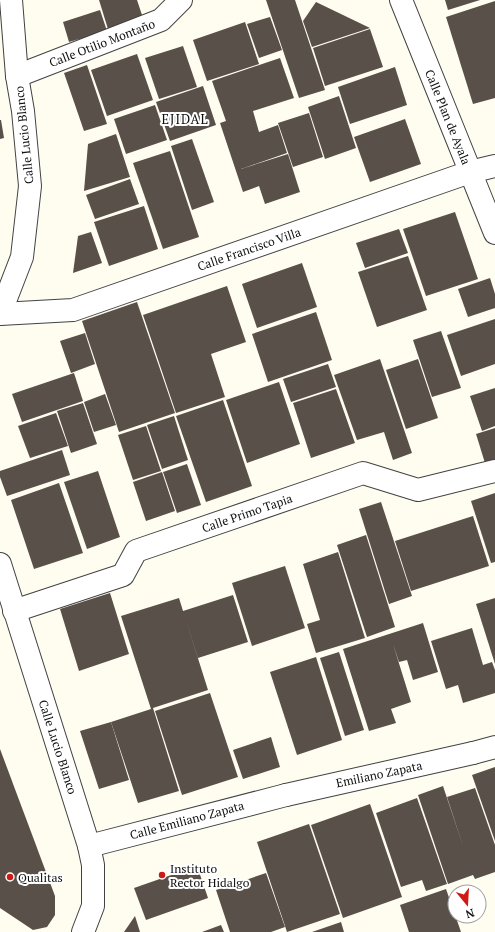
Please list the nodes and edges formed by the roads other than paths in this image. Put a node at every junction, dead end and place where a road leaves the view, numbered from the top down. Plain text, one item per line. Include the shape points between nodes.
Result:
1 (11, 0) edge
2 (181, 0) edge
3 (401, 0) edge
4 (17, 76) junction
5 (495, 166) edge
6 (470, 172) junction
7 (495, 233) edge
8 (0, 314) edge
9 (495, 471) edge
10 (0, 564) edge
11 (14, 611) junction
12 (495, 747) edge
13 (286, 794) joint
14 (89, 846) junction
15 (83, 932) edge

1 - 4 street, Calle Lucio Blanco
2 - 4 street, Calle Otilio Montaño via 161,20
3 - 6 street, Calle Plan de Ayala
4 - 8 street, Calle Lucio Blanco via 30,186 22,257
5 - 6 street, Calle Francisco Villa
6 - 7 street, Calle Plan de Ayala
6 - 8 street, Calle Francisco Villa via 73,310
9 - 11 street, Calle Primo Tapia via 418,490 363,473 136,551 123,575
10 - 11 street, Calle Lucio Blanco
11 - 14 street, Calle Lucio Blanco
12 - 13 street, Emiliano Zapata
13 - 14 street, Calle Emiliano Zapata
14 - 15 street, Calle Lucio Blanco via 93,865 93,906

